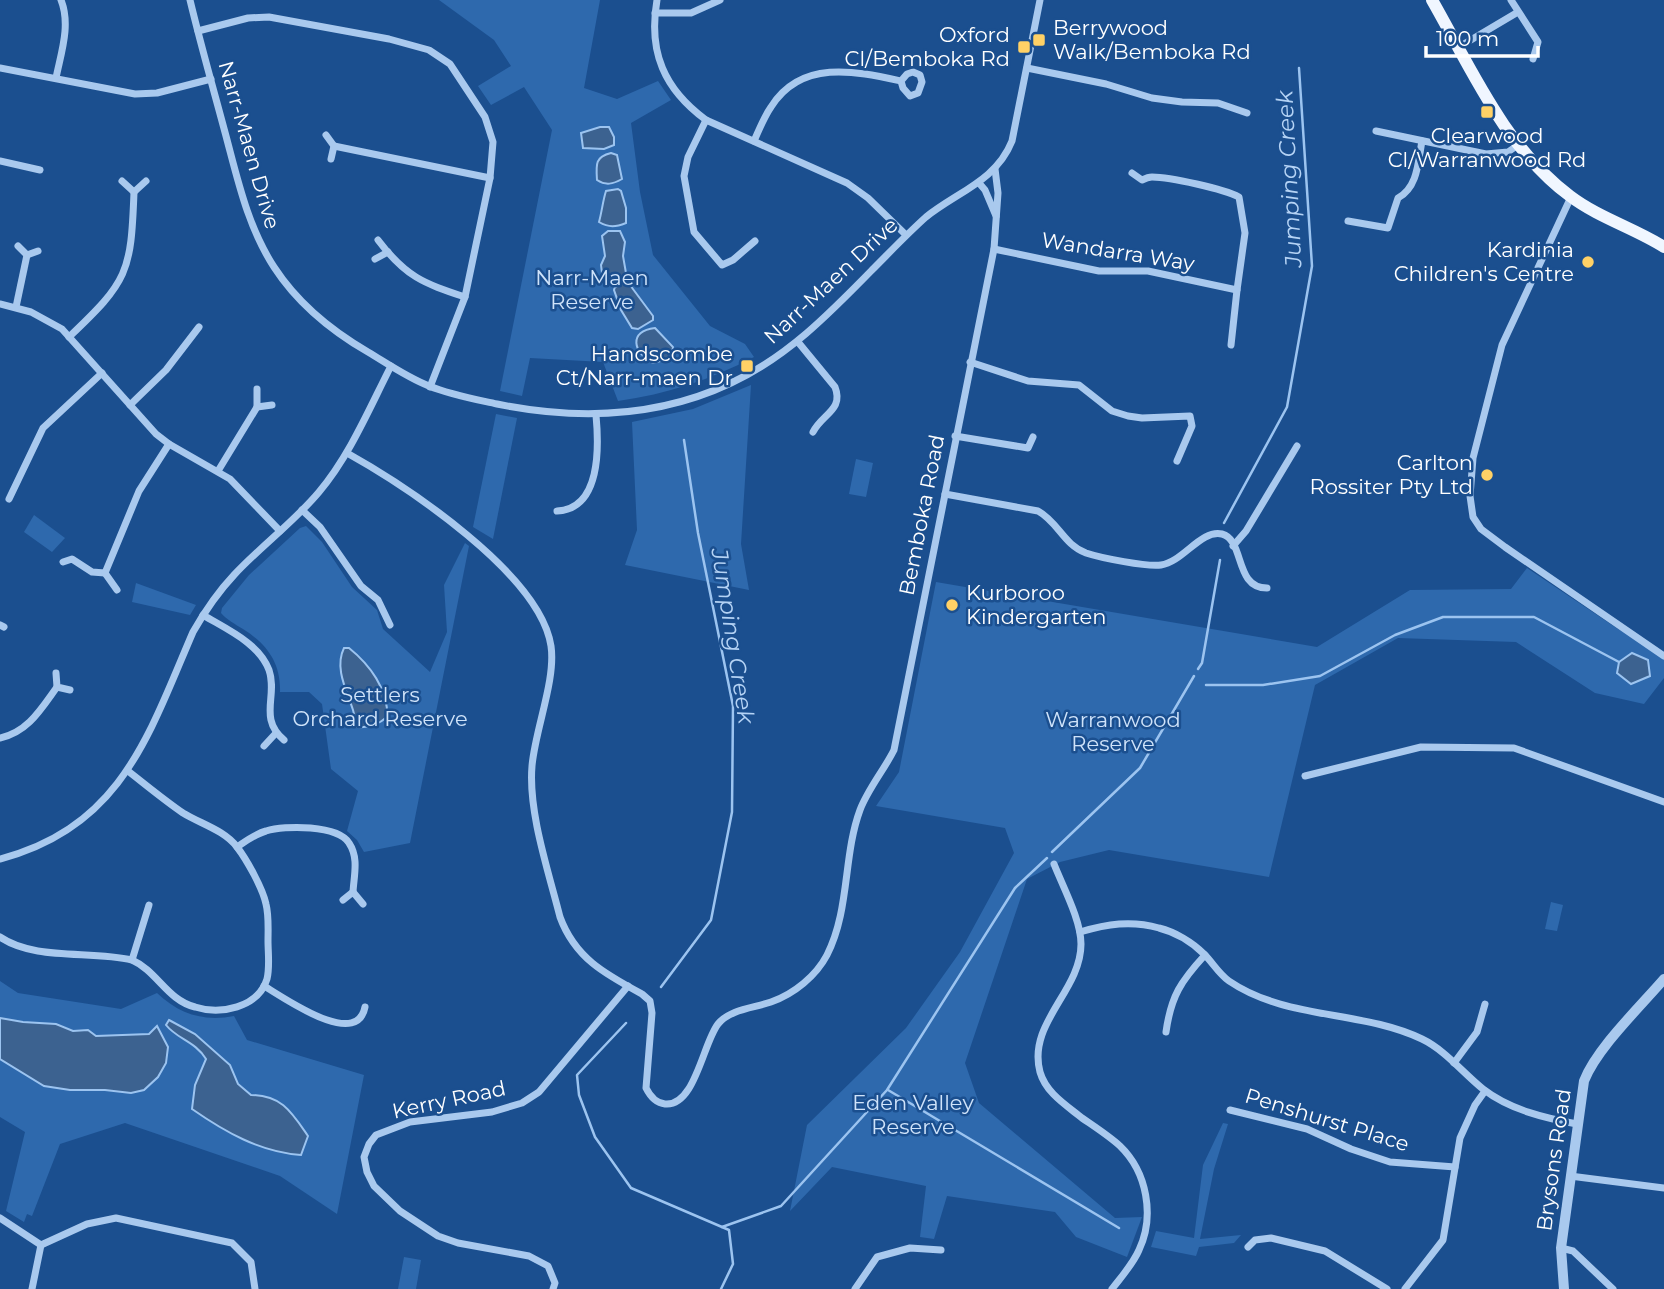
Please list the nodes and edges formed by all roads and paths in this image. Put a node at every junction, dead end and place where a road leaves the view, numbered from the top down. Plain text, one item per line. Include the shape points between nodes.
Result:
1 (61, 0) edge
2 (190, 0) edge
3 (657, 0) edge
4 (720, 0) edge
5 (1040, 0) edge
6 (1432, 0) edge
7 (1511, 0) edge
8 (1518, 12) junction
9 (655, 13) junction
10 (198, 31) junction
11 (1459, 47) junction
12 (1533, 59) dead end
13 (0, 68) edge
14 (1027, 68) junction
15 (56, 78) junction
16 (211, 79) junction
17 (901, 81) dead end
18 (1247, 113) dead end
19 (706, 120) junction
20 (1376, 131) dead end
21 (326, 135) dead end
22 (754, 141) junction
23 (1422, 141) junction
24 (1518, 145) junction
25 (334, 146) junction
26 (331, 159) dead end
27 (0, 161) edge
28 (995, 169) junction
29 (40, 170) dead end
30 (1132, 173) dead end
31 (490, 178) junction
32 (122, 181) dead end
33 (146, 181) dead end
34 (979, 183) junction
35 (134, 192) junction
36 (1571, 197) junction
37 (997, 219) junction
38 (1348, 221) dead end
39 (1642, 233) junction
40 (906, 235) junction
41 (1664, 236) edge
42 (378, 240) dead end
43 (755, 241) dead end
44 (18, 246) dead end
45 (1664, 247) edge
46 (993, 249) junction
47 (38, 251) dead end
48 (388, 252) junction
49 (27, 255) junction
50 (374, 259) dead end
51 (1237, 290) junction
52 (465, 297) junction
53 (0, 304) edge
54 (16, 307) junction
55 (199, 327) dead end
56 (69, 337) junction
57 (798, 342) junction
58 (1231, 345) dead end
59 (970, 362) junction
60 (391, 366) junction
61 (102, 373) junction
62 (430, 387) junction
63 (257, 389) dead end
64 (130, 405) junction
65 (272, 405) dead end
66 (257, 407) junction
67 (596, 415) junction
68 (813, 432) dead end
69 (955, 436) junction
70 (1033, 437) dead end
71 (169, 444) junction
72 (1297, 446) dead end
73 (347, 453) junction
74 (1177, 461) dead end
75 (218, 471) junction
76 (945, 494) junction
77 (9, 499) dead end
78 (302, 510) junction
79 (557, 511) dead end
80 (280, 531) junction
81 (1233, 546) junction
82 (63, 562) dead end
83 (105, 573) junction
84 (1266, 588) dead end
85 (117, 590) dead end
86 (203, 615) junction
87 (390, 625) dead end
88 (1664, 656) edge
89 (56, 673) dead end
90 (57, 687) junction
91 (70, 690) dead end
92 (276, 733) junction
93 (0, 738) edge
94 (285, 740) dead end
95 (264, 746) dead end
96 (128, 771) junction
97 (1305, 776) dead end
98 (1664, 802) edge
99 (237, 847) junction
100 (0, 859) edge
101 (1055, 864) dead end
102 (353, 892) junction
103 (343, 900) dead end
104 (363, 904) dead end
105 (149, 905) dead end
106 (1080, 932) junction
107 (0, 937) edge
108 (1205, 955) junction
109 (132, 960) junction
110 (1664, 979) edge
111 (264, 986) junction
112 (628, 986) junction
113 (1485, 1004) dead end
114 (365, 1007) dead end
115 (1166, 1032) dead end
116 (1454, 1063) junction
117 (1485, 1091) junction
118 (1230, 1110) dead end
119 (1577, 1124) junction
120 (1455, 1167) junction
121 (1570, 1176) junction
122 (1664, 1188) edge
123 (0, 1219) edge
124 (41, 1245) junction
125 (1248, 1247) dead end
126 (1561, 1248) junction
127 (942, 1250) dead end
128 (33, 1289) edge
129 (255, 1289) edge
130 (554, 1289) edge
131 (855, 1289) edge
132 (1112, 1289) edge
133 (1387, 1289) edge
134 (1405, 1289) edge
135 (1564, 1289) edge
136 (1613, 1289) edge

1 - 15 street via 66,22
2 - 10 street, Narr-Maen Drive
3 - 9 street
4 - 9 street via 691,13
5 - 14 street
6 - 11 main road
7 - 8 street
8 - 11 street
8 - 12 street via 1538,42
9 - 19 street via 656,47 671,86
10 - 16 street, Narr-Maen Drive
10 - 31 street via 269,17 429,50 450,64 485,117 493,142
11 - 24 main road
13 - 15 street
14 - 18 street via 1153,97 1218,103
14 - 28 street via 1012,141
15 - 16 street via 143,94
16 - 60 street, Narr-Maen Drive via 247,211 271,264 321,321
17 - 22 street via 853,72 810,76 780,95
19 - 22 street
19 - 43 street via 684,176 694,232 722,265
20 - 23 street
21 - 25 street
22 - 40 street via 847,183
23 - 24 street via 1486,154 1508,152
23 - 38 street via 1413,183 1398,198 1388,228
24 - 36 main road
25 - 26 street
25 - 31 street
27 - 29 street
28 - 34 street
28 - 37 street, Bemboka Road
30 - 51 street via 1142,180 1150,176 1239,197 1245,233
31 - 52 street
32 - 35 street
33 - 35 street
34 - 37 street
34 - 40 street, Narr-Maen Drive via 935,210
35 - 56 street via 132,243 124,274 110,298
36 - 39 main road via 1615,224
36 - 88 street via 1502,345 1473,458 1470,496 1474,517 1481,529 1505,547
37 - 46 street, Bemboka Road
39 - 41 main road
39 - 45 main road
40 - 57 street, Narr-Maen Drive
42 - 48 street
44 - 49 street
46 - 51 street, Wandarra Way via 1098,271 1148,271
46 - 59 street, Bemboka Road
47 - 49 street
48 - 50 street
48 - 52 street via 417,279
49 - 54 street
51 - 58 street
52 - 62 street
53 - 54 street
54 - 56 street via 47,319
55 - 64 street via 166,370
56 - 61 street
57 - 67 street, Narr-Maen Drive via 765,365 707,393 660,407
57 - 68 street via 838,396 837,405
59 - 69 street, Bemboka Road
59 - 74 street via 1028,381 1079,386 1112,411 1128,416 1190,416 1192,426
60 - 62 street, Narr-Maen Drive
60 - 73 street
61 - 64 street
61 - 77 street via 44,428
62 - 67 street, Narr-Maen Drive via 531,410
63 - 66 street
64 - 71 street
65 - 66 street
66 - 75 street
67 - 79 street via 597,454 584,498 568,510
69 - 70 street via 1028,448
69 - 76 street, Bemboka Road
71 - 75 street
71 - 83 street via 139,491
72 - 81 street
73 - 78 street
73 - 112 street via 399,483 470,537 541,617 552,662 532,765 532,791 550,879 571,943
75 - 80 street
76 - 81 street via 1038,512 1048,517 1069,544 1085,553 1144,564 1170,563 1214,534 1224,534
76 - 112 street, Bemboka Road via 894,750 860,809 838,924 825,958 790,993 720,1021 689,1088 677,1102 668,1104 647,1091 651,1006 646,997
78 - 80 street
78 - 87 street via 320,527 361,586 378,600
80 - 86 street via 235,574
81 - 84 street via 1250,582
82 - 83 street via 72,559 92,572
83 - 85 street
86 - 92 street via 252,646 265,663 270,679 269,713
86 - 96 street
89 - 90 street
90 - 91 street
90 - 93 street via 31,722
92 - 94 street
92 - 95 street
96 - 99 street
96 - 100 street via 76,824
97 - 98 street via 1421,747 1514,748
99 - 102 street via 262,832 282,828 337,834 348,842 355,859
99 - 111 street via 268,912
101 - 106 street
102 - 103 street
102 - 104 street
105 - 109 street
106 - 108 street via 1107,924 1142,924 1180,936
106 - 132 street via 1079,960 1040,1036 1037,1055 1047,1087 1122,1148 1144,1189 1148,1216 1142,1242
107 - 109 street via 31,950
108 - 115 street via 1176,992
108 - 116 street via 1228,981 1250,992 1281,1004 1401,1030 1424,1040
109 - 111 street via 178,1000 198,1008 234,1008 252,1000
110 - 119 street, Brysons Road via 1587,1074
111 - 114 street via 334,1023 357,1021
112 - 130 street, Kerry Road via 539,1092 492,1112 410,1122 376,1135 365,1157 374,1186 400,1211 438,1236 529,1256 548,1266
113 - 116 street via 1477,1032
116 - 117 street
117 - 119 street via 1523,1111
117 - 120 street via 1460,1138
118 - 120 street, Penshurst Place via 1307,1129 1390,1162
119 - 121 street, Brysons Road
120 - 134 street via 1443,1240
121 - 122 street
121 - 126 street, Brysons Road
123 - 124 street
124 - 128 street
124 - 129 street via 87,1224 116,1218 232,1242 251,1262
125 - 133 street via 1270,1238 1325,1251
126 - 135 street, Brysons Road
126 - 136 street via 1573,1251
127 - 131 street via 910,1248 877,1257

